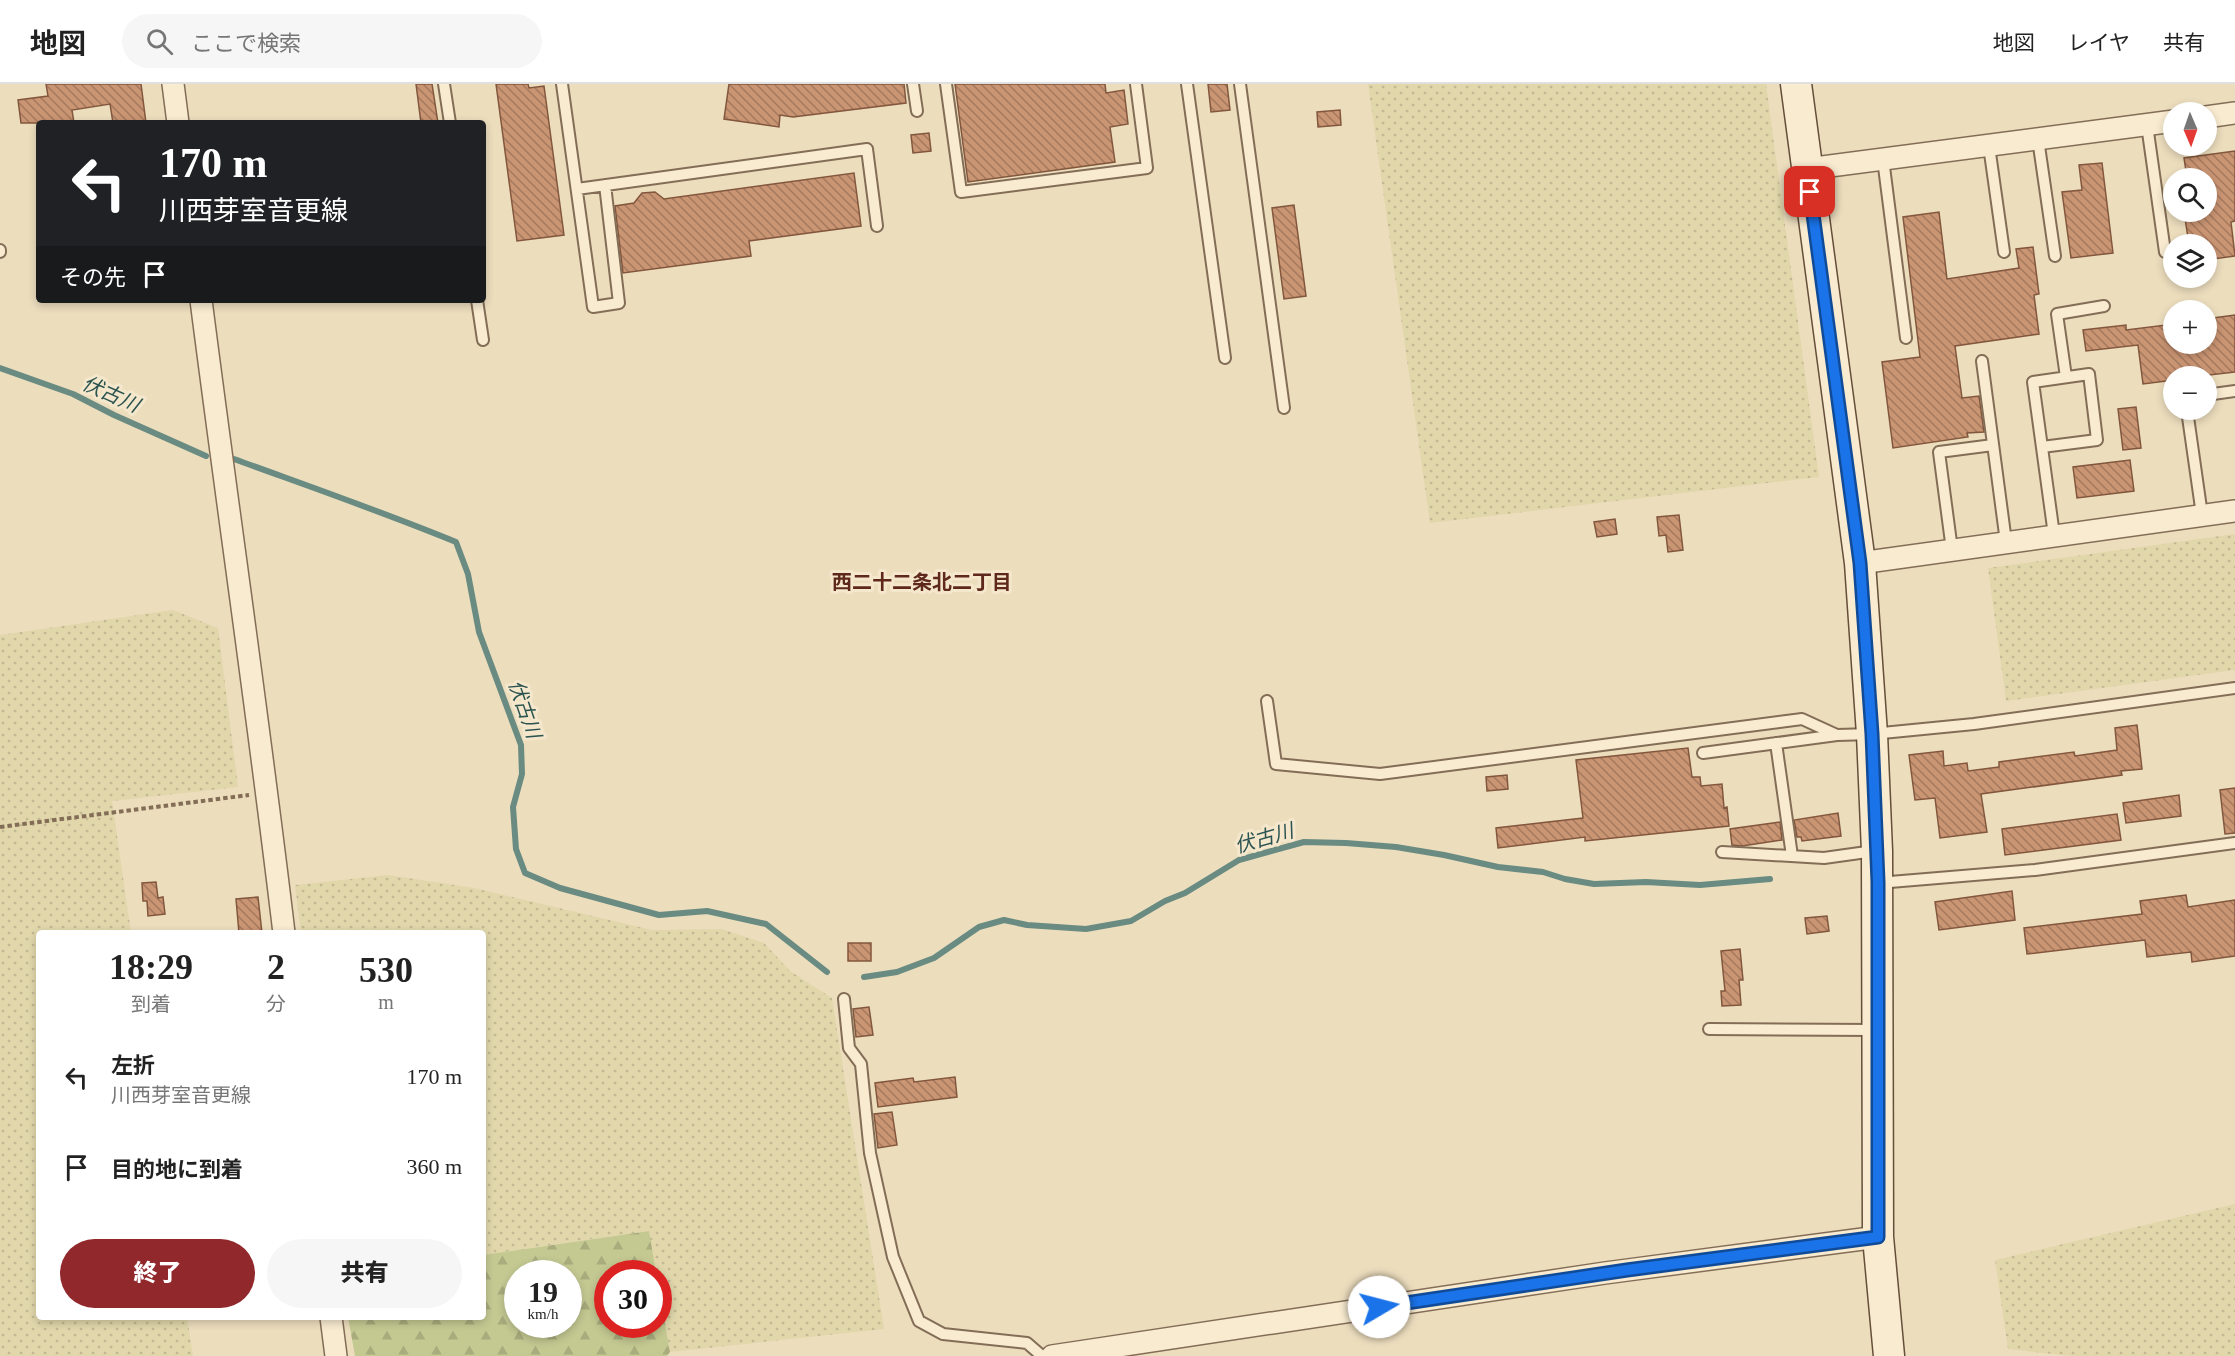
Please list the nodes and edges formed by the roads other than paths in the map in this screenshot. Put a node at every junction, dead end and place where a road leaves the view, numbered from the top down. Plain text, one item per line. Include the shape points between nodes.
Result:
1 (173, 84) edge
2 (444, 84) edge
3 (562, 84) edge
4 (913, 84) edge
5 (946, 84) edge
6 (1136, 84) edge
7 (1187, 84) edge
8 (1240, 84) edge
9 (1796, 84) edge
10 (918, 111) dead end
11 (2235, 113) edge
12 (2217, 115) edge
13 (178, 120) edge
14 (450, 120) edge
15 (2163, 123) edge
16 (2147, 125) junction
17 (2038, 139) junction
18 (1989, 146) junction
19 (1883, 159) junction
20 (1807, 169) junction
21 (604, 185) junction
22 (577, 189) junction
23 (877, 226) dead end
24 (2163, 238) edge
25 (2004, 252) dead end
26 (2055, 256) dead end
27 (201, 303) edge
28 (477, 303) edge
29 (2104, 306) dead end
30 (1906, 338) dead end
31 (483, 340) dead end
32 (1225, 357) dead end
33 (1982, 360) dead end
34 (2066, 377) junction
35 (2235, 391) edge
36 (2217, 393) edge
37 (1284, 408) dead end
38 (2188, 420) edge
39 (1993, 445) junction
40 (2042, 447) junction
41 (2235, 511) edge
42 (2202, 516) junction
43 (2054, 535) junction
44 (2006, 542) junction
45 (1952, 550) junction
46 (1860, 563) junction
47 (2235, 688) edge
48 (1267, 701) dead end
49 (1872, 734) junction
50 (1837, 735) junction
51 (1776, 743) junction
52 (1703, 753) dead end
53 (2235, 843) edge
54 (1877, 851) junction
55 (1722, 852) dead end
56 (1792, 856) junction
57 (1878, 882) junction
58 (284, 930) edge
59 (844, 999) dead end
60 (1709, 1029) dead end
61 (1878, 1030) junction
62 (1878, 1237) junction
63 (331, 1320) edge
64 (336, 1356) edge
65 (1042, 1356) edge
66 (1052, 1356) edge
67 (1889, 1356) edge

1 - 13 street
2 - 14 lane
3 - 22 lane
4 - 10 lane
5 - 6 lane via 961,192 1147,168
7 - 32 lane
8 - 37 lane
9 - 20 main road
11 - 12 street
15 - 16 street
16 - 17 street
16 - 24 lane
17 - 18 street
17 - 26 lane
18 - 19 street
18 - 25 lane
19 - 20 street
19 - 30 lane
20 - 46 main road
21 - 22 lane
21 - 22 lane via 619,303 593,307
21 - 23 lane via 867,149
27 - 58 street
28 - 31 lane
29 - 34 lane via 2057,314
33 - 39 lane
34 - 40 lane via 2033,382
34 - 40 lane via 2089,374 2097,440
35 - 36 lane
38 - 42 lane
39 - 44 lane
39 - 45 lane via 1939,452
40 - 43 lane
41 - 42 street
42 - 43 street
43 - 44 street
44 - 45 street
45 - 46 street
46 - 49 main road
47 - 49 lane
48 - 50 lane via 1276,765 1380,774 1802,719
49 - 50 lane
49 - 54 main road
50 - 51 lane
51 - 52 lane
51 - 56 lane
53 - 57 lane via 2035,870
54 - 56 lane via 1824,858
54 - 57 main road
55 - 56 lane
57 - 61 main road
59 - 65 lane via 849,1048 861,1064 870,1154 893,1257 919,1321 943,1334 1027,1343
60 - 61 lane
61 - 62 main road
62 - 66 street via 1605,1273
62 - 67 main road
63 - 64 street

